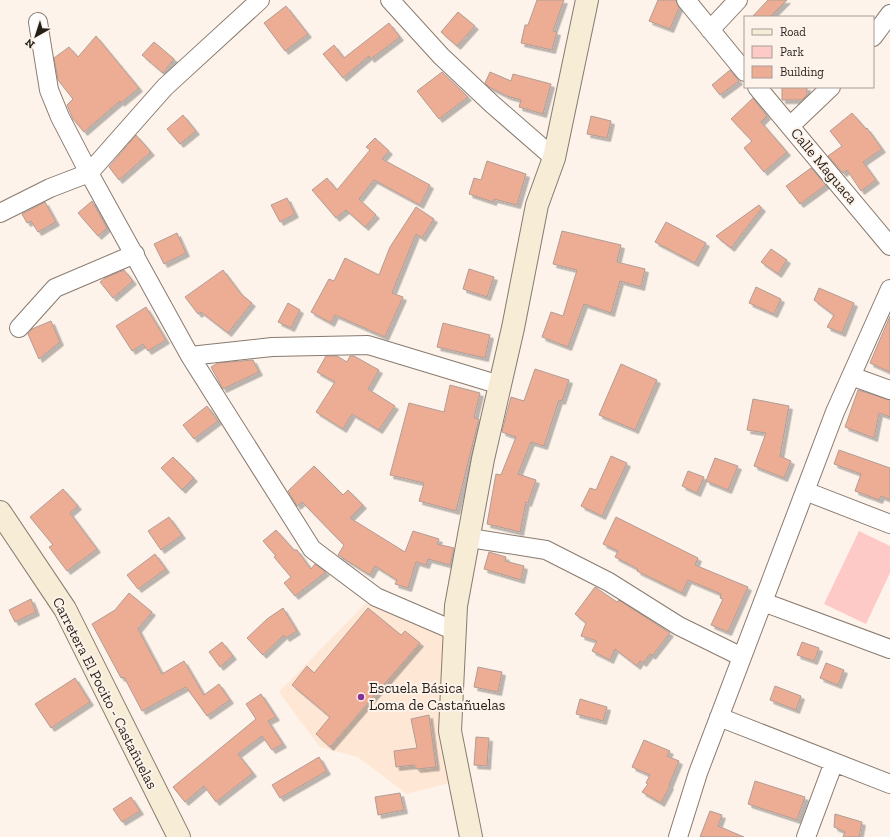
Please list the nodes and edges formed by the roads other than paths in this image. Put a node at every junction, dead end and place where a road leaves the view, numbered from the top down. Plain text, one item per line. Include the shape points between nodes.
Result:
1 (260, 0) edge
2 (390, 0) edge
3 (587, 0) edge
4 (686, 0) edge
5 (738, 0) edge
6 (890, 14) edge
7 (38, 22) dead end
8 (710, 30) junction
9 (874, 35) edge
10 (744, 71) edge
11 (759, 88) edge
12 (830, 88) edge
13 (790, 126) junction
14 (554, 158) junction
15 (90, 173) junction
16 (0, 213) edge
17 (890, 246) edge
18 (135, 254) junction
19 (890, 289) edge
20 (19, 328) dead end
21 (190, 356) junction
22 (852, 376) junction
23 (500, 385) junction
24 (890, 390) edge
25 (805, 491) junction
26 (0, 512) edge
27 (890, 524) edge
28 (470, 538) junction
29 (763, 602) junction
30 (455, 631) junction
31 (890, 649) edge
32 (742, 657) junction
33 (719, 717) junction
34 (834, 762) junction
35 (890, 784) edge
36 (179, 837) edge
37 (471, 837) edge
38 (678, 837) edge
39 (806, 837) edge

1 - 15 street via 165,87
2 - 14 street via 441,56
3 - 14 main road
4 - 8 street
5 - 8 street
6 - 9 street
7 - 15 street via 49,90 60,117
8 - 10 street
11 - 13 street, Calle Maguaca
12 - 13 street
13 - 17 street, Calle Maguaca
14 - 23 main road via 537,205
15 - 16 street via 50,188
15 - 18 street
18 - 20 street via 55,288
18 - 21 street
19 - 22 street
21 - 23 street via 272,346 368,345
21 - 30 street via 312,549 376,598
22 - 24 street
22 - 25 street
23 - 28 main road via 483,459
25 - 27 street
25 - 29 street
26 - 36 main road, Carretera El Pocito - Castañuelas via 65,609
28 - 30 main road via 456,606
28 - 32 street via 546,550 609,582 679,626
29 - 31 street
29 - 32 street
30 - 37 main road via 450,731
32 - 33 street
33 - 34 street
33 - 38 street
34 - 35 street
34 - 39 street

